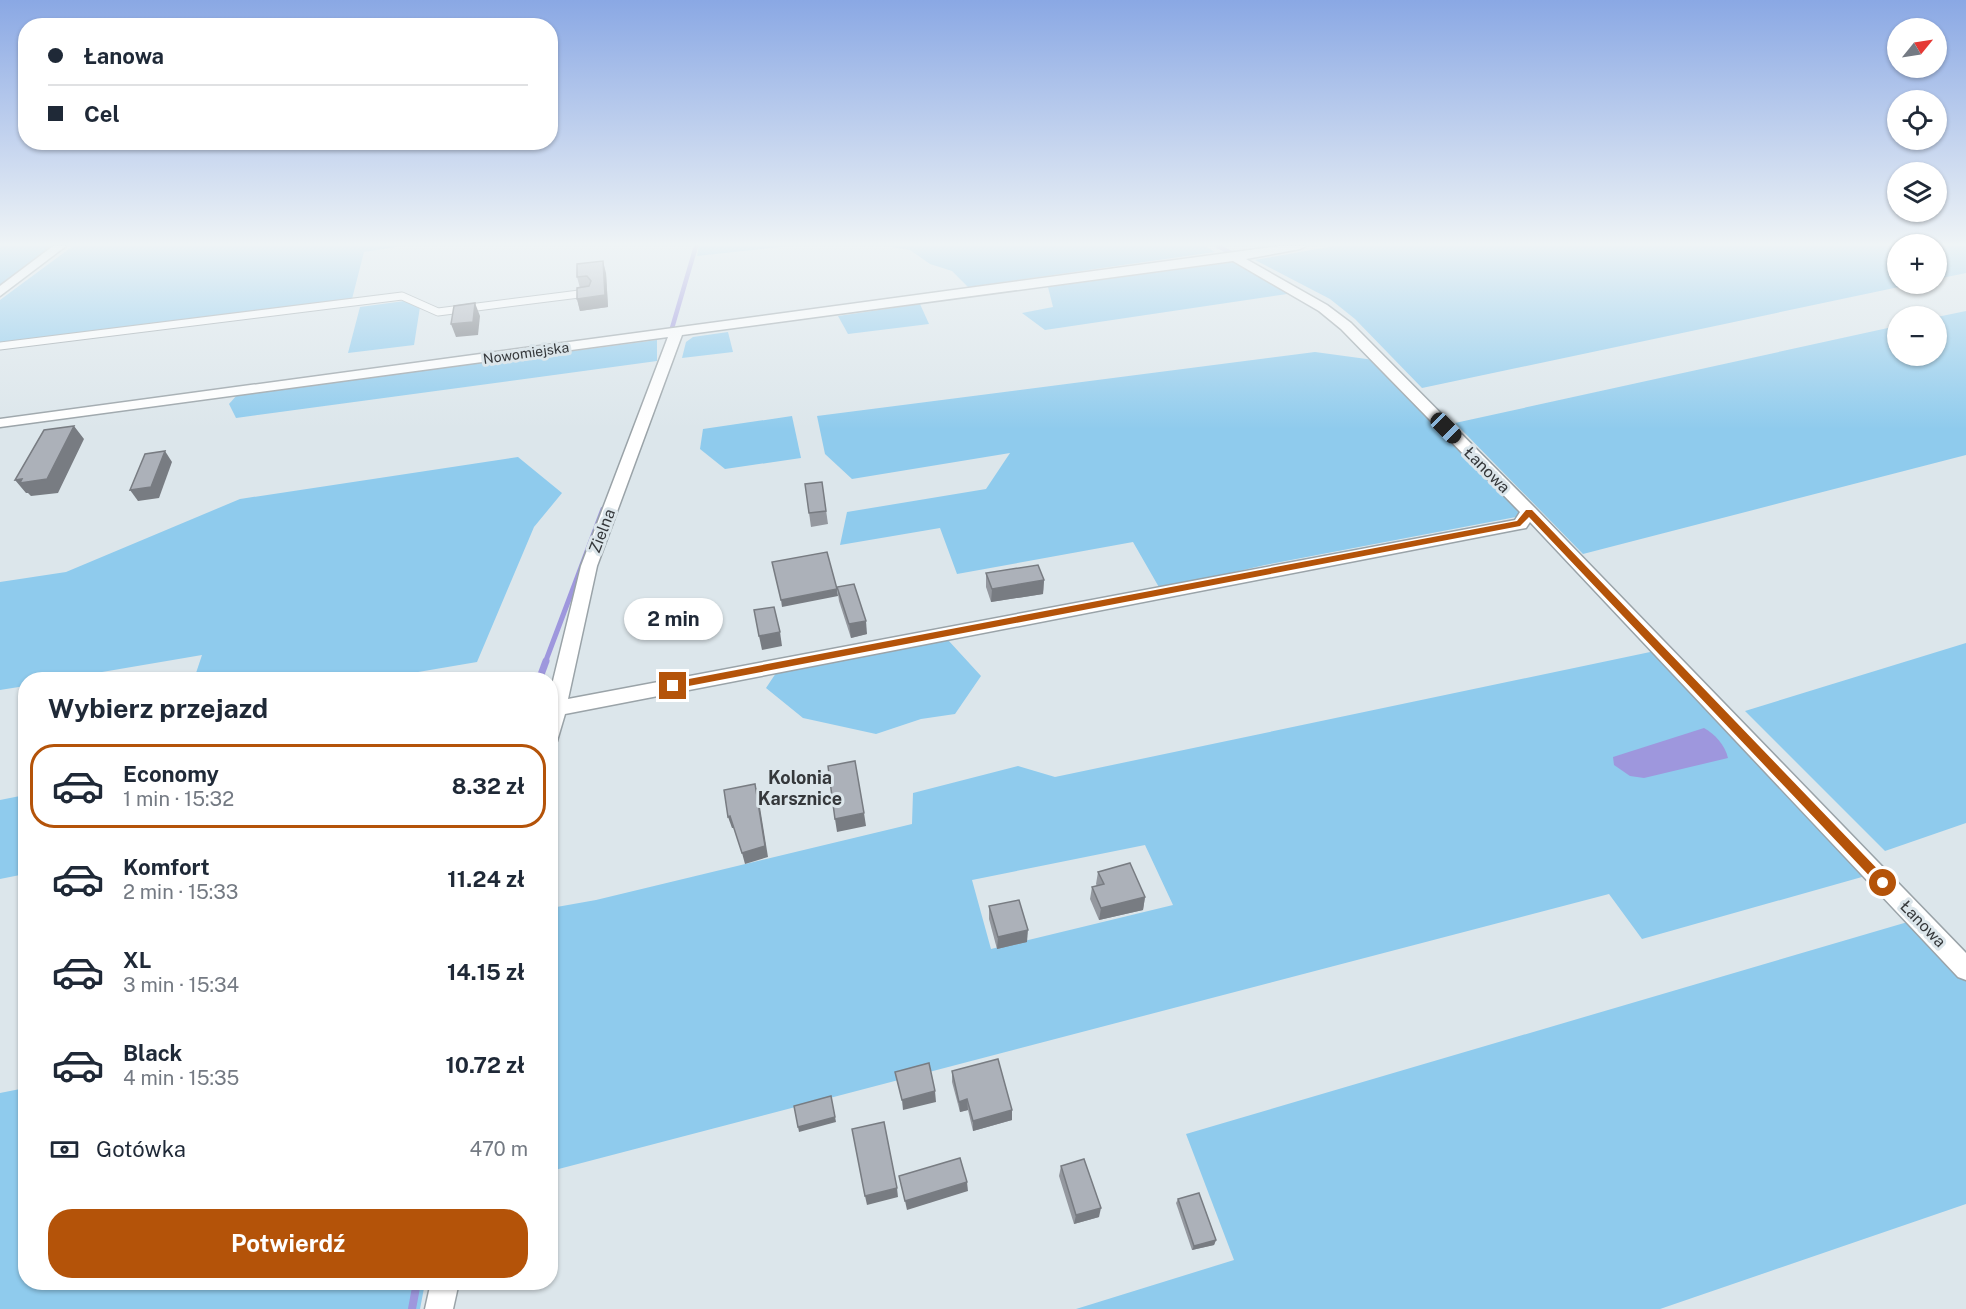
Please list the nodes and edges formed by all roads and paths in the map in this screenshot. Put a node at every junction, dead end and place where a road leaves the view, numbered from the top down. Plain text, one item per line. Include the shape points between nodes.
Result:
1 (322, 307) edge
2 (427, 307) edge
3 (477, 307) edge
4 (869, 307) edge
5 (1321, 307) edge
6 (671, 334) junction
7 (0, 346) edge
8 (0, 423) edge
9 (1529, 512) junction
10 (558, 699) edge
11 (558, 708) edge
12 (1966, 969) edge
13 (443, 1290) edge
14 (439, 1309) edge

1 - 7 lane
2 - 3 lane via 438,312
4 - 6 street, Nowomiejska
5 - 9 street, Łanowa via 1346,326
6 - 8 street, Nowomiejska
6 - 10 street, Zielna via 589,566
9 - 11 street via 1520,524
9 - 12 street, Łanowa
13 - 14 street

